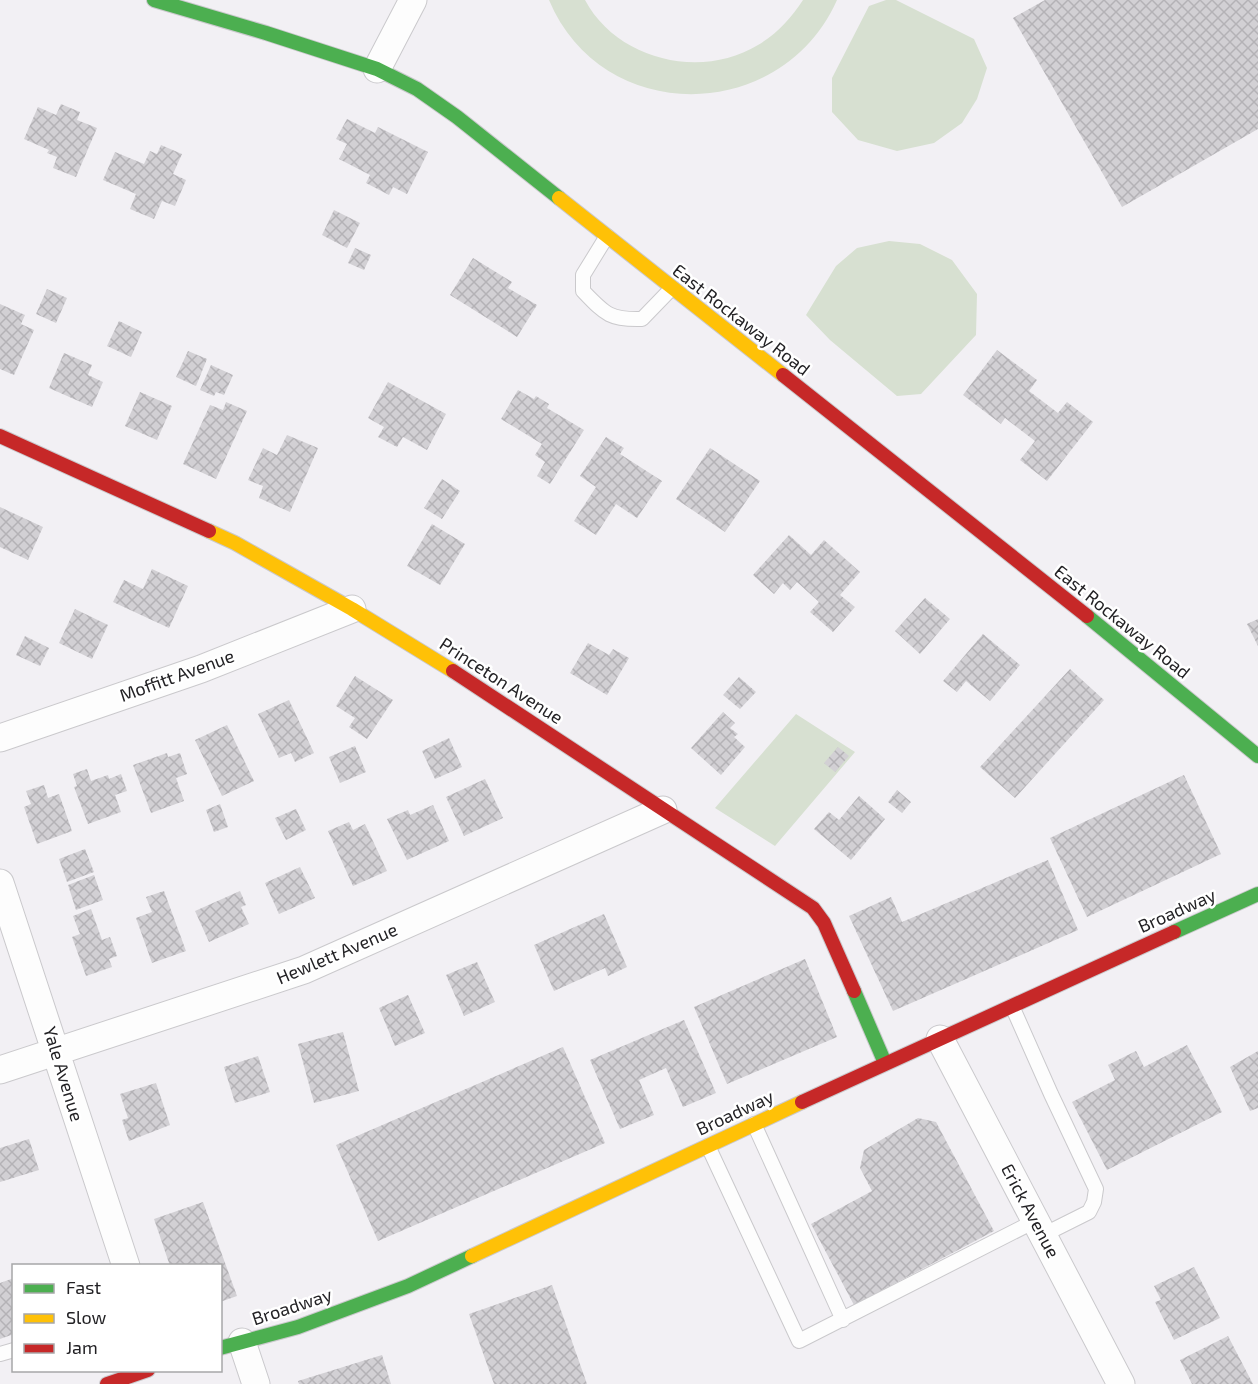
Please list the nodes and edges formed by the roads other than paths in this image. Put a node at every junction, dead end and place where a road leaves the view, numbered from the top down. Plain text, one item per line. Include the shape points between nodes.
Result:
1 (154, 0) edge
2 (413, 0) edge
3 (377, 69) junction
4 (607, 236) junction
5 (672, 288) junction
6 (0, 436) edge
7 (352, 609) junction
8 (0, 738) edge
9 (1258, 756) edge
10 (663, 810) junction
11 (0, 883) edge
12 (1258, 894) edge
13 (1012, 1006) junction
14 (940, 1039) junction
15 (56, 1051) junction
16 (885, 1063) junction
17 (0, 1070) edge
18 (754, 1124) junction
19 (708, 1146) junction
20 (1039, 1228) junction
21 (125, 1264) edge
22 (843, 1320) junction
23 (231, 1345) edge
24 (145, 1372) edge
25 (107, 1384) edge
26 (256, 1384) edge
27 (1121, 1384) edge

1 - 3 main road, East Rockaway Road
2 - 3 street
3 - 4 main road, East Rockaway Road via 417,89 457,117
4 - 5 main road, East Rockaway Road
4 - 5 lane via 583,275 583,291 602,310 622,320 642,319
5 - 9 main road, East Rockaway Road
6 - 7 main road, Princeton Avenue via 236,543
7 - 8 street, Moffitt Avenue via 201,669
7 - 10 main road, Princeton Avenue
10 - 15 street, Hewlett Avenue via 304,970
10 - 16 main road, Princeton Avenue via 813,908 824,923
11 - 15 street, Yale Avenue
12 - 13 main road, Broadway
13 - 14 main road, Broadway
13 - 20 lane via 1096,1189 1089,1212
14 - 16 main road, Broadway
14 - 20 street, Erick Avenue
15 - 17 street, Hewlett Avenue
15 - 21 street, Yale Avenue
16 - 18 main road, Broadway
18 - 19 main road, Broadway
18 - 22 lane
19 - 22 lane via 799,1341
19 - 23 main road, Broadway via 408,1286 298,1327
20 - 22 lane
20 - 27 street, Erick Avenue
23 - 26 street
24 - 25 main road

